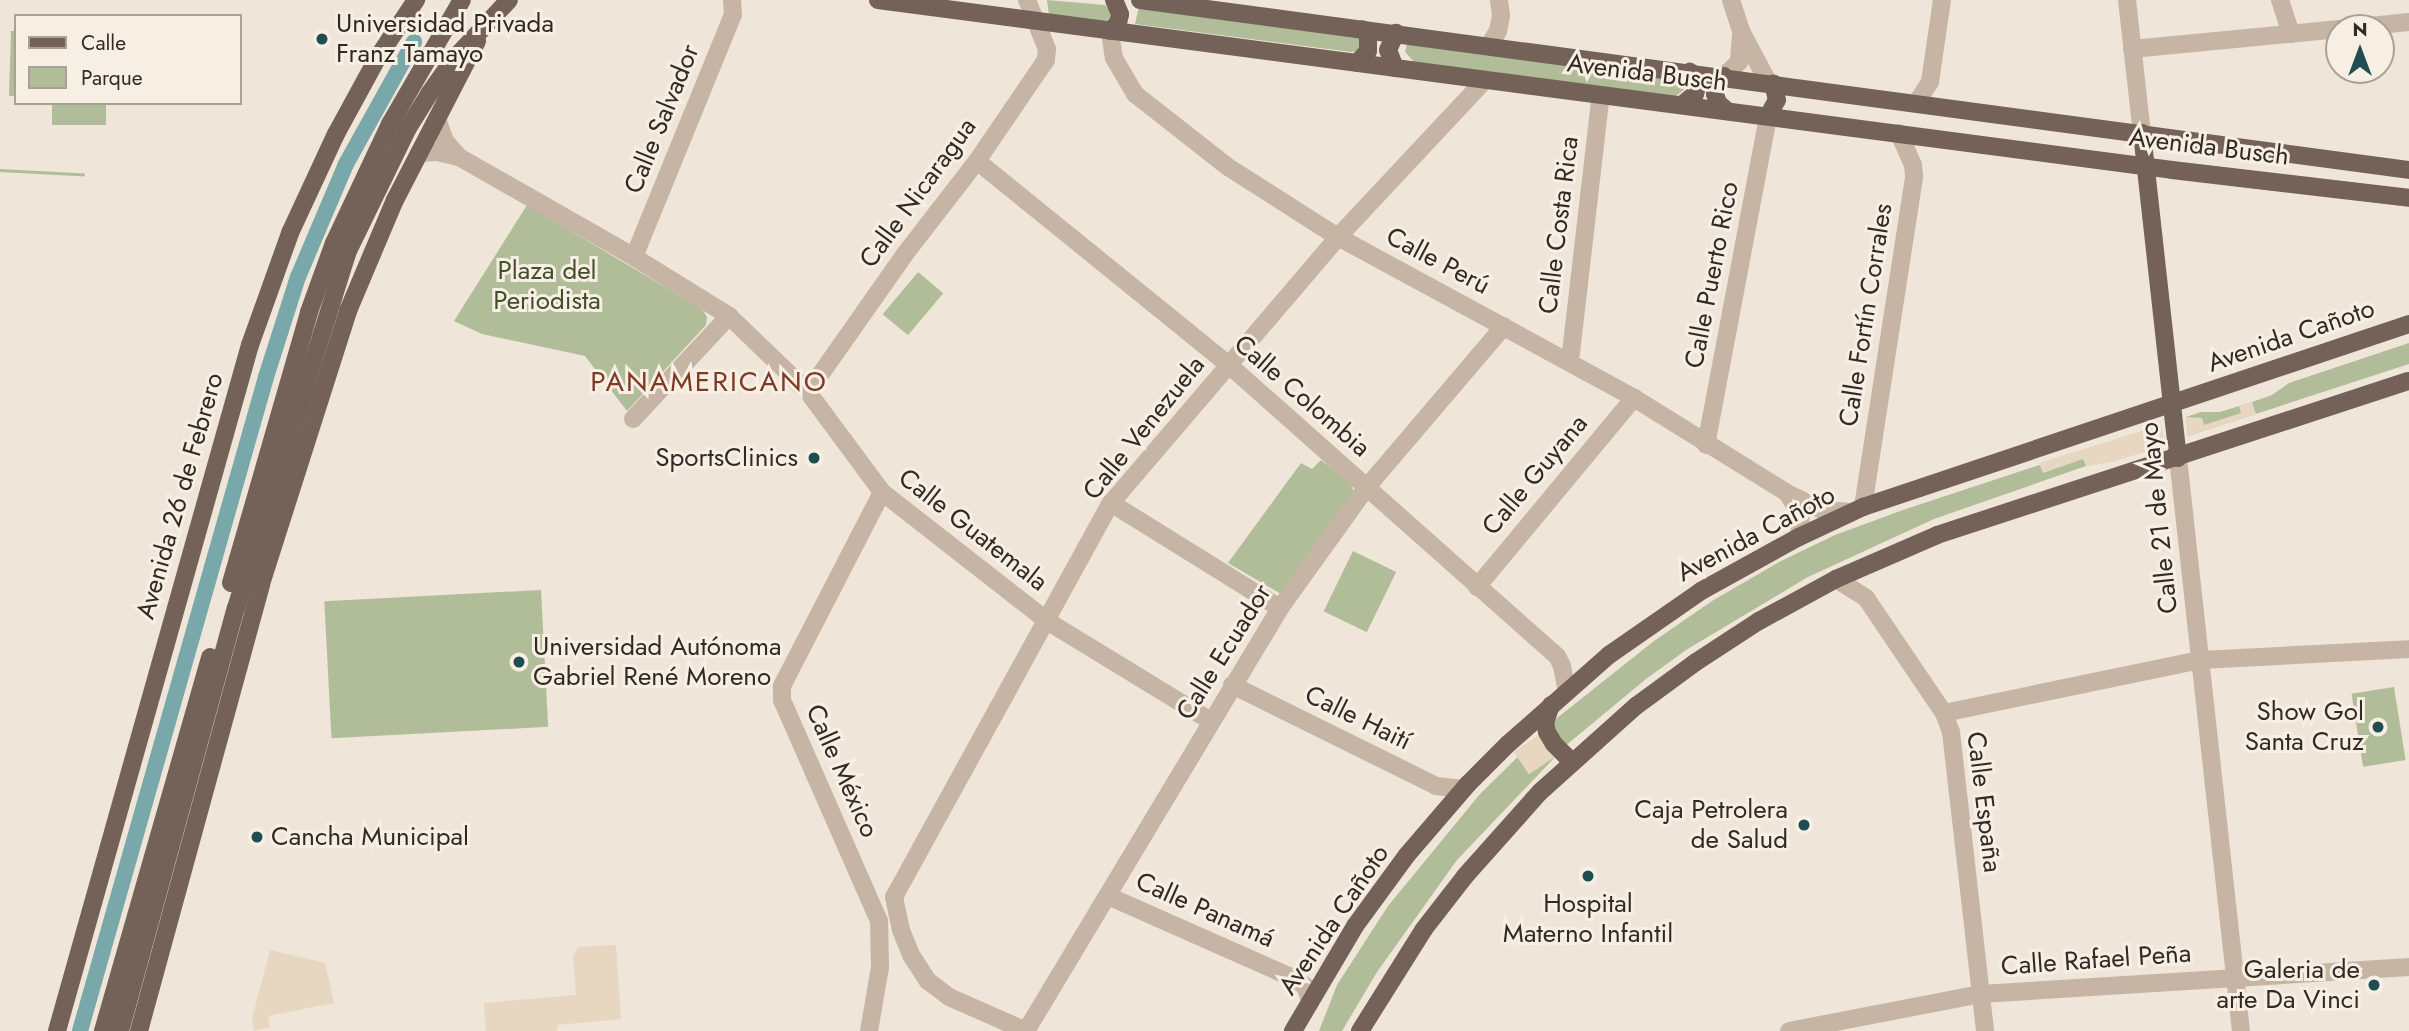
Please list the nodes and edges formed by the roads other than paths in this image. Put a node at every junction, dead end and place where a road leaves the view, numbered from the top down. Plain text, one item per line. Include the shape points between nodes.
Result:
1 (462, 0) edge
2 (509, 0) edge
3 (732, 0) edge
4 (878, 0) edge
5 (1027, 0) edge
6 (1114, 0) edge
7 (1140, 0) edge
8 (1499, 0) edge
9 (1731, 0) edge
10 (1942, 0) edge
11 (2127, 0) edge
12 (2280, 0) edge
13 (415, 1) edge
14 (1034, 21) junction
15 (1362, 29) junction
16 (1741, 30) junction
17 (2325, 30) edge
18 (1110, 31) junction
19 (1396, 33) junction
20 (480, 34) junction
21 (2291, 34) junction
22 (1489, 45) junction
23 (2132, 49) junction
24 (1357, 63) junction
25 (1395, 68) junction
26 (1690, 72) junction
27 (1724, 76) junction
28 (1486, 79) junction
29 (1770, 82) junction
30 (1806, 88) junction
31 (1601, 94) junction
32 (1917, 102) junction
33 (1682, 105) junction
34 (1726, 110) junction
35 (1768, 116) junction
36 (437, 119) junction
37 (1805, 121) junction
38 (1899, 133) junction
39 (2142, 133) junction
40 (2174, 138) junction
41 (419, 153) junction
42 (459, 158) junction
43 (977, 161) junction
44 (2145, 166) junction
45 (2172, 170) junction
46 (2409, 170) edge
47 (2409, 198) edge
48 (1338, 237) junction
49 (634, 257) junction
50 (729, 316) junction
51 (2409, 324) edge
52 (1504, 326) junction
53 (1570, 362) junction
54 (1228, 365) junction
55 (2409, 381) edge
56 (808, 392) junction
57 (1634, 398) junction
58 (2172, 404) junction
59 (633, 419) dead end
60 (1706, 445) junction
61 (2178, 458) junction
62 (1367, 487) junction
63 (882, 492) junction
64 (1787, 493) junction
65 (1111, 503) junction
66 (1857, 510) junction
67 (276, 532) junction
68 (1799, 537) junction
69 (1836, 579) junction
70 (1477, 587) junction
71 (236, 608) junction
72 (1280, 608) junction
73 (1047, 621) junction
74 (2409, 649) edge
75 (2202, 660) junction
76 (1232, 685) junction
77 (1567, 691) junction
78 (1551, 705) junction
79 (1944, 713) junction
80 (1211, 721) junction
81 (1572, 762) junction
82 (1464, 789) junction
83 (1108, 896) junction
84 (869, 897) junction
85 (895, 904) junction
86 (879, 921) junction
87 (2409, 967) edge
88 (2235, 978) junction
89 (1981, 994) junction
90 (1310, 1000) junction
91 (57, 1031) edge
92 (103, 1031) edge
93 (120, 1031) edge
94 (139, 1031) edge
95 (869, 1031) edge
96 (1026, 1031) edge
97 (1293, 1031) edge
98 (1360, 1031) edge
99 (1789, 1031) edge
100 (1985, 1031) edge
101 (2241, 1031) edge

1 - 92 main road via 390,124 334,243 309,312
2 - 20 main road
3 - 49 street, Calle Salvador via 733,15
4 - 14 main road, Avenida Busch
5 - 14 street
6 - 18 main road via 1120,14
7 - 15 main road, Avenida Busch
8 - 22 street via 1499,23
9 - 16 street
10 - 32 street via 1930,82
11 - 23 street, Calle 21 de Mayo
12 - 21 street
13 - 91 main road, Avenida 26 de Febrero via 336,134 290,233 254,333
14 - 18 main road, Avenida Busch
14 - 43 street, Calle Nicaragua via 1047,49 1046,60
15 - 19 main road, Avenida Busch
15 - 24 main road via 1370,43
16 - 27 street via 1739,62
16 - 29 street
17 - 21 street
18 - 24 main road, Avenida Busch
18 - 48 street, Calle Perú via 1122,75 1153,111 1228,167
19 - 22 main road, Avenida Busch
19 - 25 main road via 1388,50
20 - 36 main road
20 - 71 main road via 453,60 408,128 347,253
21 - 23 street
22 - 26 main road, Avenida Busch
23 - 39 street, Calle 21 de Mayo
24 - 25 main road, Avenida Busch
25 - 28 main road, Avenida Busch
26 - 27 main road, Avenida Busch
26 - 33 main road via 1696,87
27 - 29 main road, Avenida Busch
27 - 34 main road via 1715,94
28 - 31 main road, Avenida Busch
28 - 48 street, Calle Venezuela
29 - 30 main road, Avenida Busch
29 - 35 main road via 1777,100
30 - 32 main road, Avenida Busch
30 - 37 main road via 1795,100
31 - 33 main road, Avenida Busch
31 - 53 street, Calle Costa Rica
32 - 39 main road, Avenida Busch
33 - 34 main road, Avenida Busch
34 - 35 main road, Avenida Busch
35 - 37 main road, Avenida Busch
35 - 60 street, Calle Puerto Rico
36 - 41 main road
36 - 42 street, Calle Guatemala via 445,141
37 - 38 main road, Avenida Busch
38 - 44 main road, Avenida Busch
38 - 66 street, Calle Fortín Corrales via 1914,176
39 - 40 main road, Avenida Busch
39 - 44 main road, Calle 21 de Mayo
40 - 45 main road via 2162,153
40 - 46 main road, Avenida Busch
41 - 42 street, Calle Guatemala
41 - 67 main road via 372,249 348,311
42 - 49 street, Calle Guatemala
43 - 54 street, Calle Colombia
43 - 56 street, Calle Nicaragua
44 - 45 main road, Avenida Busch
44 - 58 main road, Calle 21 de Mayo
45 - 47 main road, Avenida Busch
48 - 52 street, Calle Perú
48 - 54 street, Calle Venezuela
49 - 50 street, Calle Guatemala
50 - 56 street, Calle Guatemala
50 - 59 street
51 - 58 main road, Avenida Cañoto
52 - 53 street, Calle Perú
52 - 62 street, Calle Ecuador
53 - 57 street, Calle Perú
54 - 62 street, Calle Colombia
54 - 65 street, Calle Venezuela
55 - 61 main road
56 - 63 street, Calle Guatemala
57 - 60 street, Calle Perú
57 - 70 street, Calle Guyana
58 - 61 main road, Calle 21 de Mayo
58 - 66 main road, Avenida Cañoto
60 - 64 street, Calle Perú
61 - 69 main road via 1937,535
61 - 75 street, Calle 21 de Mayo
62 - 70 street, Calle Colombia
62 - 72 street, Calle Ecuador
63 - 73 street, Calle Guatemala
63 - 84 street, Calle México via 782,687 782,700
64 - 66 street, Calle Perú via 1822,510
64 - 68 street via 1801,515
65 - 72 street
65 - 73 street, Calle Venezuela
66 - 68 main road, Avenida Cañoto
67 - 71 main road
67 - 94 main road
68 - 77 main road, Avenida Cañoto via 1701,591
69 - 79 street, Calle España via 1866,598
69 - 81 main road via 1696,662
70 - 77 street, Calle Colombia via 1557,656
71 - 93 main road
72 - 76 street, Calle Ecuador
73 - 80 street, Calle Guatemala
73 - 85 street, Calle Venezuela
74 - 75 street
75 - 79 street
75 - 88 street, Calle 21 de Mayo
76 - 80 street, Calle Ecuador
76 - 82 street, Calle Haití via 1436,786
77 - 78 main road, Avenida Cañoto
78 - 81 main road via 1547,732
78 - 82 main road, Avenida Cañoto
79 - 89 street, Calle España via 1951,732
80 - 83 street, Calle Ecuador
81 - 98 main road via 1466,875 1424,929
82 - 90 main road, Avenida Cañoto via 1377,895
83 - 90 street, Calle Panamá via 1295,979 1305,986
83 - 96 street, Calle Ecuador
84 - 85 street
84 - 86 street, Calle México
85 - 86 street
85 - 96 street via 912,955 928,981 949,997
86 - 95 street via 880,967
87 - 88 street, Calle Rafael Peña
88 - 89 street, Calle Rafael Peña
88 - 101 street, Calle 21 de Mayo
89 - 99 street, Calle Rafael Peña
89 - 100 street, Calle España
90 - 97 main road, Avenida Cañoto

